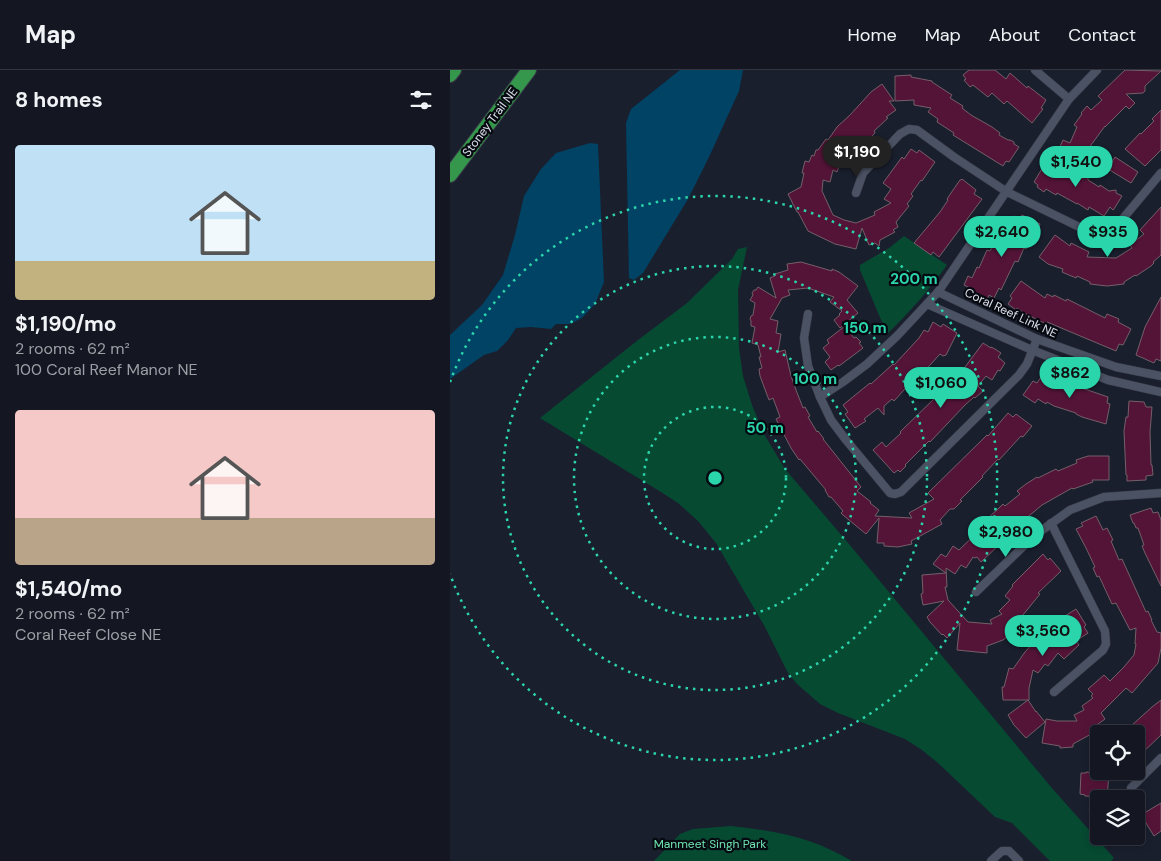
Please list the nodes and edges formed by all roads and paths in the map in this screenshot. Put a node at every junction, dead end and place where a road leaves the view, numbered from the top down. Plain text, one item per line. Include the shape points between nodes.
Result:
1 (454, 70) edge
2 (530, 70) edge
3 (1035, 70) edge
4 (1097, 70) edge
5 (450, 75) edge
6 (1069, 99) junction
7 (1161, 173) edge
8 (450, 175) edge
9 (1007, 192) junction
10 (856, 193) dead end
11 (938, 292) junction
12 (927, 304) junction
13 (808, 314) dead end
14 (1037, 339) junction
15 (1032, 350) junction
16 (1161, 376) edge
17 (1161, 392) edge
18 (820, 397) junction
19 (1161, 493) edge
20 (1051, 523) junction
21 (976, 592) dead end
22 (1054, 692) dead end
23 (1161, 758) edge
24 (1131, 788) dead end
25 (991, 861) edge
26 (1019, 861) edge

1 - 5 highway
2 - 8 highway, Stoney Trail NE
3 - 6 street
4 - 6 street
6 - 9 street
7 - 9 street via 1110,234 1100,236
9 - 10 street via 917,130 909,129 900,134 863,173
9 - 11 street
11 - 12 street
11 - 14 street, Coral Reef Link NE
12 - 15 street, Coral Reef Link NE
12 - 18 street via 867,364
13 - 18 street via 804,338 808,366
14 - 15 street
14 - 16 street, Coral Reef Link NE via 1116,367
15 - 17 street, Coral Reef Link NE via 1108,380
15 - 18 street via 1019,374 901,492 895,494 890,493 846,440
19 - 20 street via 1104,498 1070,510
20 - 21 street
20 - 22 street via 1105,631 1106,644
23 - 24 street
25 - 26 street via 1002,851 1009,851

